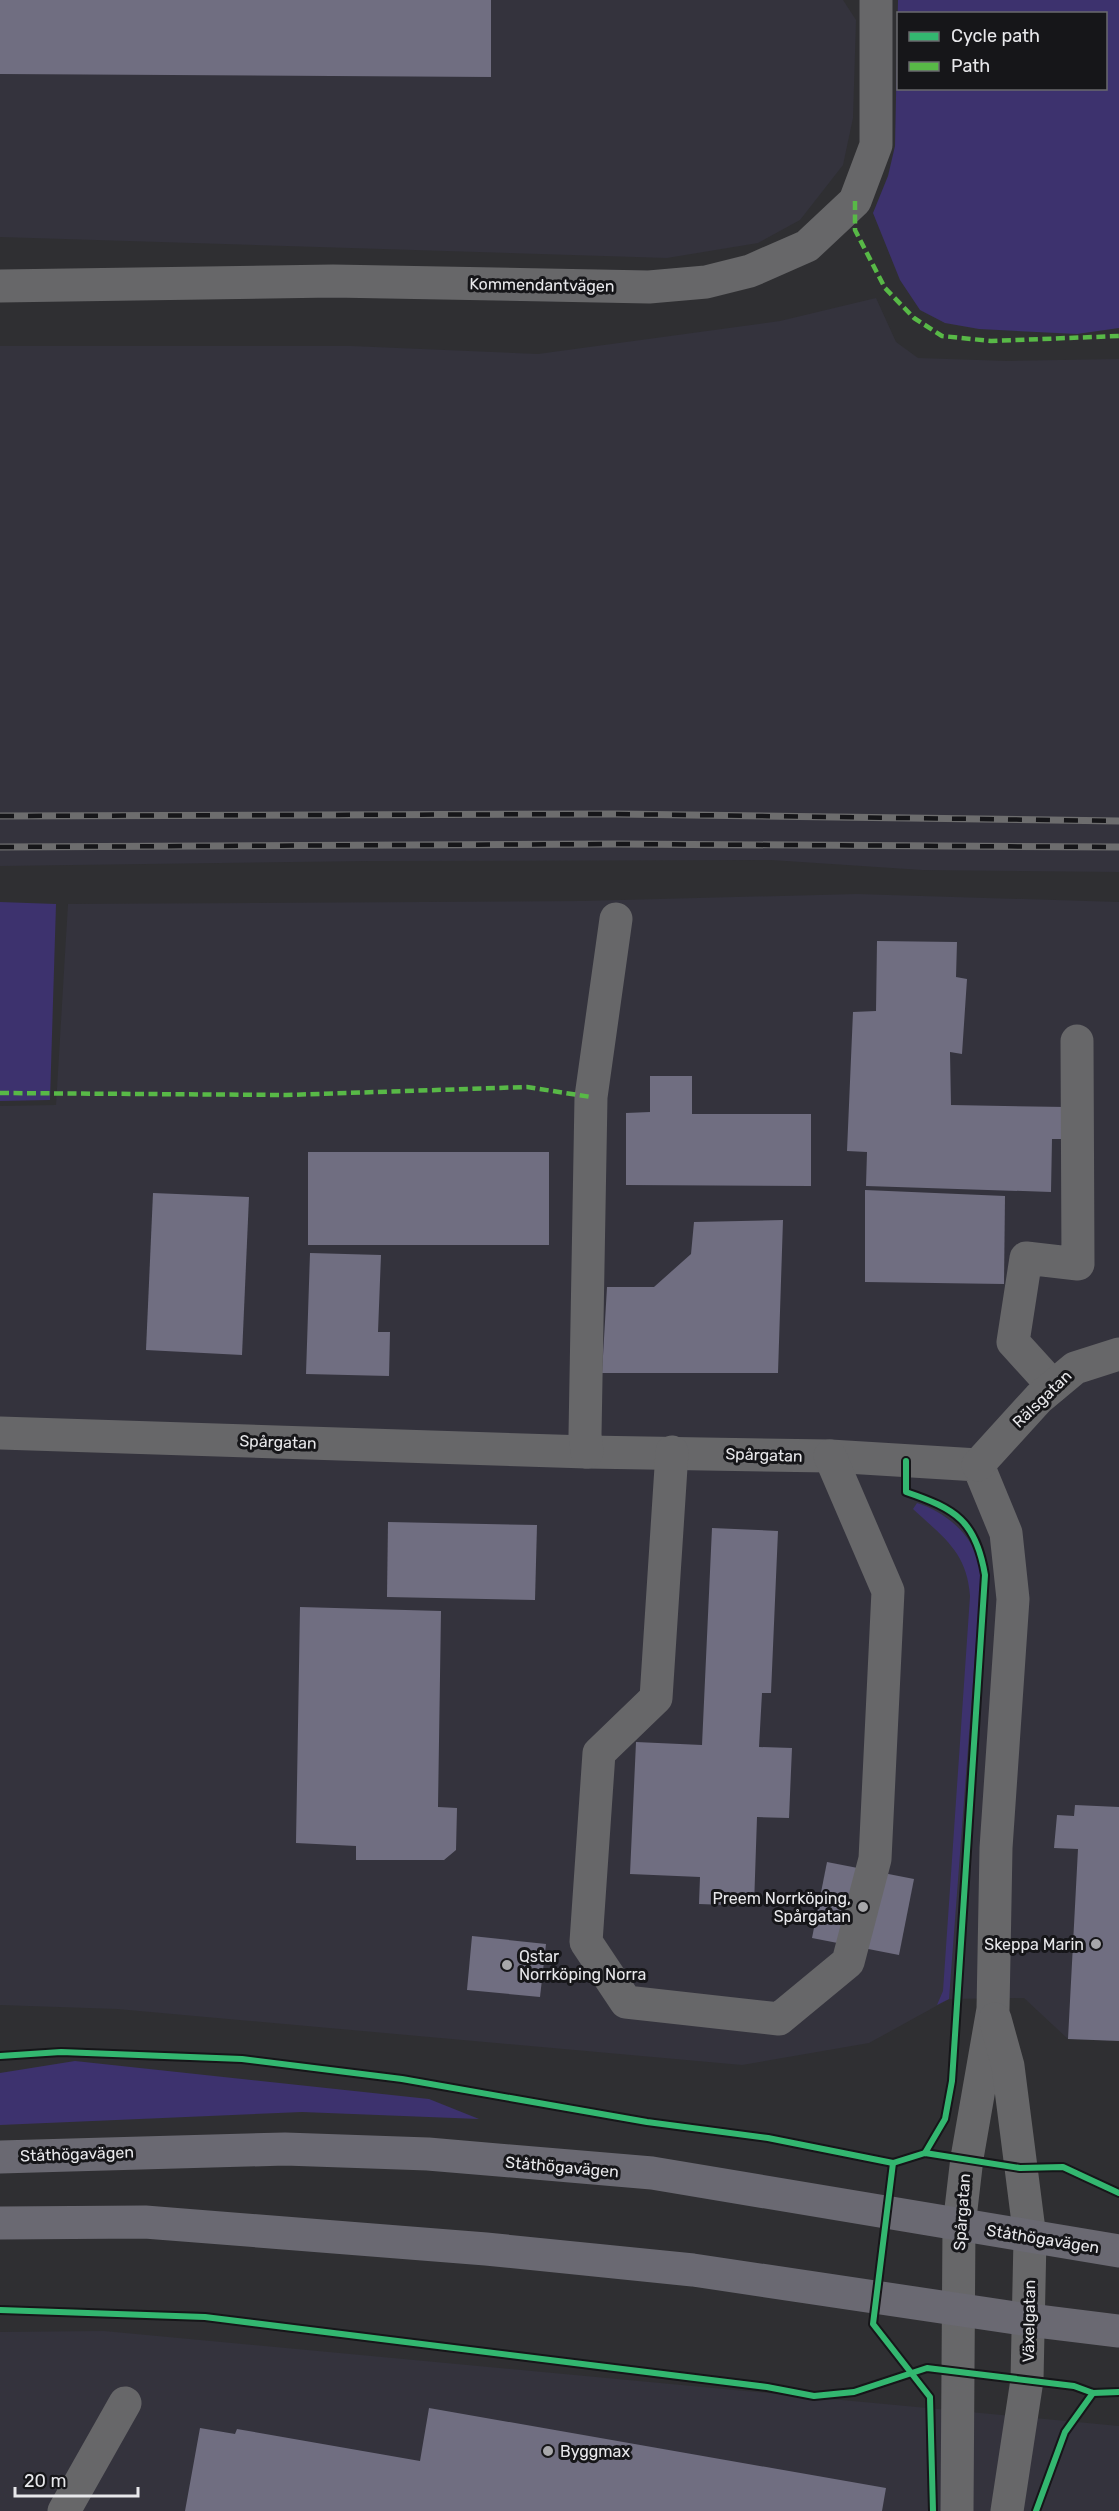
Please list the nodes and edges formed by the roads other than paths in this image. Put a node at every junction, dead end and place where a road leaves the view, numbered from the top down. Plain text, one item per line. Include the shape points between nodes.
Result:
1 (876, 0) edge
2 (0, 286) edge
3 (616, 919) dead end
4 (1077, 1041) dead end
5 (1119, 1354) edge
6 (1053, 1386) junction
7 (0, 1433) edge
8 (587, 1452) junction
9 (672, 1452) junction
10 (830, 1456) junction
11 (978, 1465) junction
12 (993, 2008) junction
13 (0, 2157) edge
14 (0, 2223) edge
15 (959, 2226) junction
16 (1030, 2238) junction
17 (1119, 2251) edge
18 (959, 2309) junction
19 (1029, 2320) junction
20 (1119, 2331) edge
21 (125, 2403) dead end
22 (64, 2511) edge
23 (957, 2511) edge
24 (1007, 2511) edge

1 - 2 street, Kommendantvägen via 876,146 855,201 807,246 750,271 706,282 649,287 333,280
3 - 8 street via 591,1097
4 - 6 street via 1078,1264 1026,1258 1013,1342
5 - 6 street, Rälsgatan via 1075,1368
6 - 11 street, Rälsgatan
7 - 8 street, Spårgatan
8 - 9 street, Spårgatan
9 - 10 street, Spårgatan
9 - 10 street via 656,1698 598,1753 586,1942 626,2002 779,2019 848,1962 875,1859 888,1591
10 - 11 street, Spårgatan
11 - 12 street, Spårgatan via 1006,1533 1013,1599 996,1848
12 - 15 street, Spårgatan
12 - 16 street, Spårgatan via 1008,2066
13 - 15 main road, Ståthögavägen via 285,2148 429,2154 652,2173
14 - 18 main road via 145,2222 391,2240 693,2270
15 - 16 main road, Ståthögavägen
15 - 18 street, Spårgatan
16 - 17 main road, Ståthögavägen
16 - 19 street, Växelgatan
18 - 19 main road
18 - 23 street
19 - 20 main road
19 - 24 street, Växelgatan via 1027,2380
21 - 22 street

